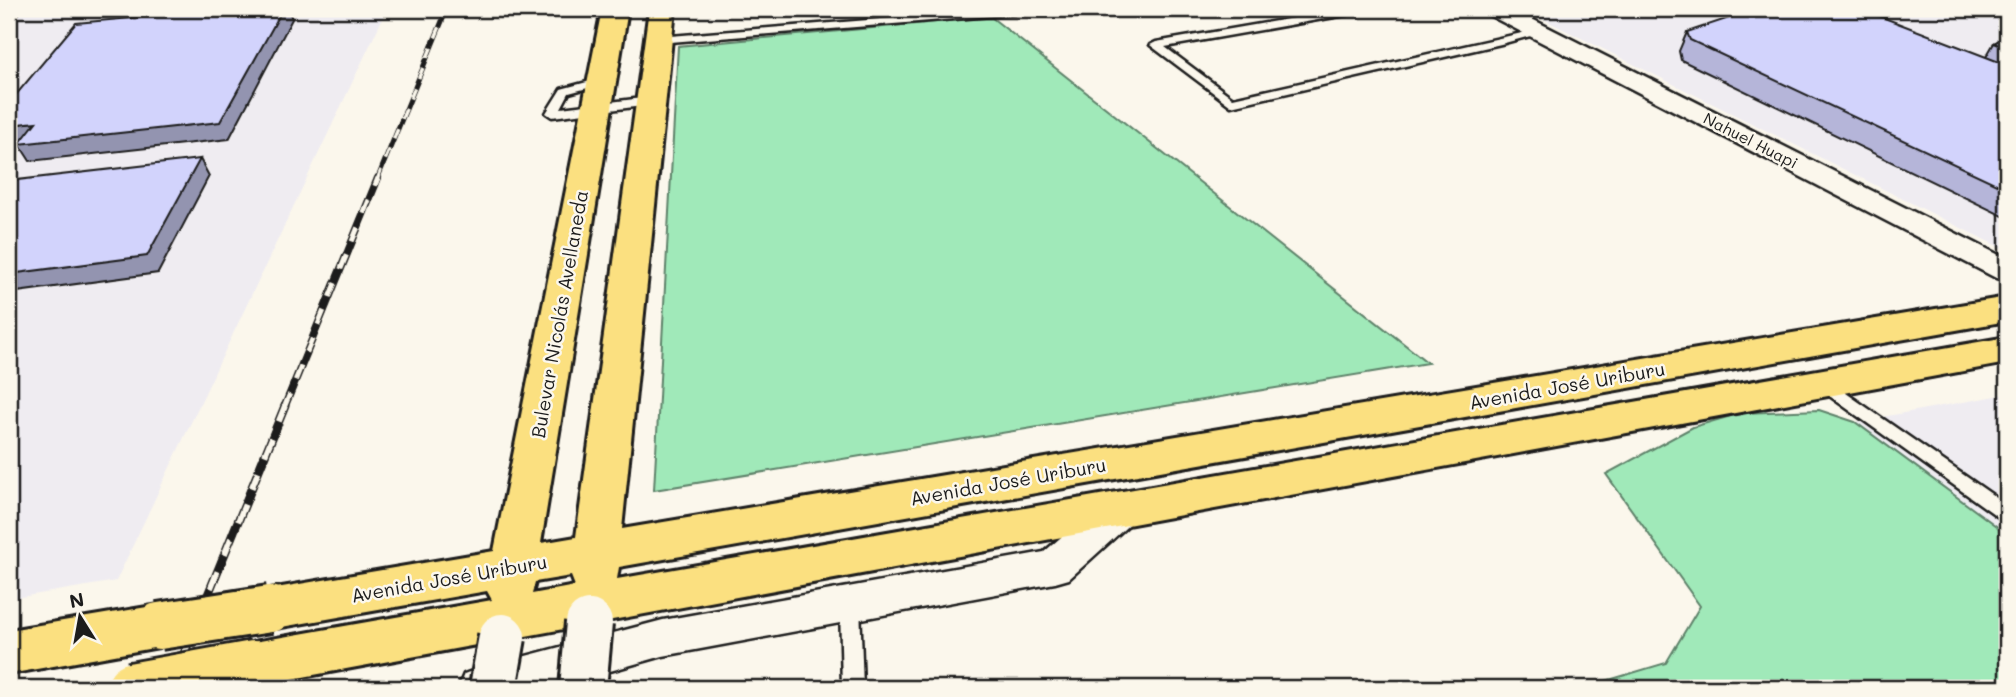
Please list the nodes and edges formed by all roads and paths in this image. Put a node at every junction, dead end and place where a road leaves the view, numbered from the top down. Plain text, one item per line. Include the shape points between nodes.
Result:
1 (15, 9) edge
2 (615, 9) edge
3 (662, 9) edge
4 (1004, 9) edge
5 (1040, 9) edge
6 (1363, 9) edge
7 (1495, 9) edge
8 (9, 18) edge
9 (1540, 32) junction
10 (658, 40) junction
11 (599, 94) junction
12 (650, 101) junction
13 (2007, 271) edge
14 (2007, 309) edge
15 (2007, 350) edge
16 (1823, 383) junction
17 (1120, 509) junction
18 (2007, 514) edge
19 (596, 552) junction
20 (514, 566) junction
21 (850, 605) junction
22 (590, 614) junction
23 (503, 628) junction
24 (9, 652) edge
25 (125, 687) edge
26 (480, 688) edge
27 (493, 688) edge
28 (583, 688) edge
29 (853, 688) edge

1 - 8 lane
2 - 11 main road, Bulevar Nicolás Avellaneda
3 - 10 main road
4 - 5 lane
4 - 10 lane
6 - 9 lane via 1156,45 1231,102
7 - 9 street, Nahuel Huapi
9 - 13 street, Nahuel Huapi
10 - 12 main road
11 - 12 lane
11 - 20 main road, Bulevar Nicolás Avellaneda
12 - 19 main road
14 - 19 main road, Avenida José Uriburu
15 - 16 main road
16 - 17 main road
16 - 18 lane
17 - 21 street via 1055,567
17 - 22 main road
19 - 20 main road, Avenida José Uriburu
19 - 22 main road
20 - 23 main road, Bulevar Nicolás Avellaneda
20 - 24 main road, Avenida José Uriburu, bridge
21 - 26 street via 663,638
21 - 29 lane
22 - 23 main road
22 - 28 main road, bridge
23 - 25 main road, bridge
23 - 27 main road, Bulevar Nicolás Avellaneda, bridge

